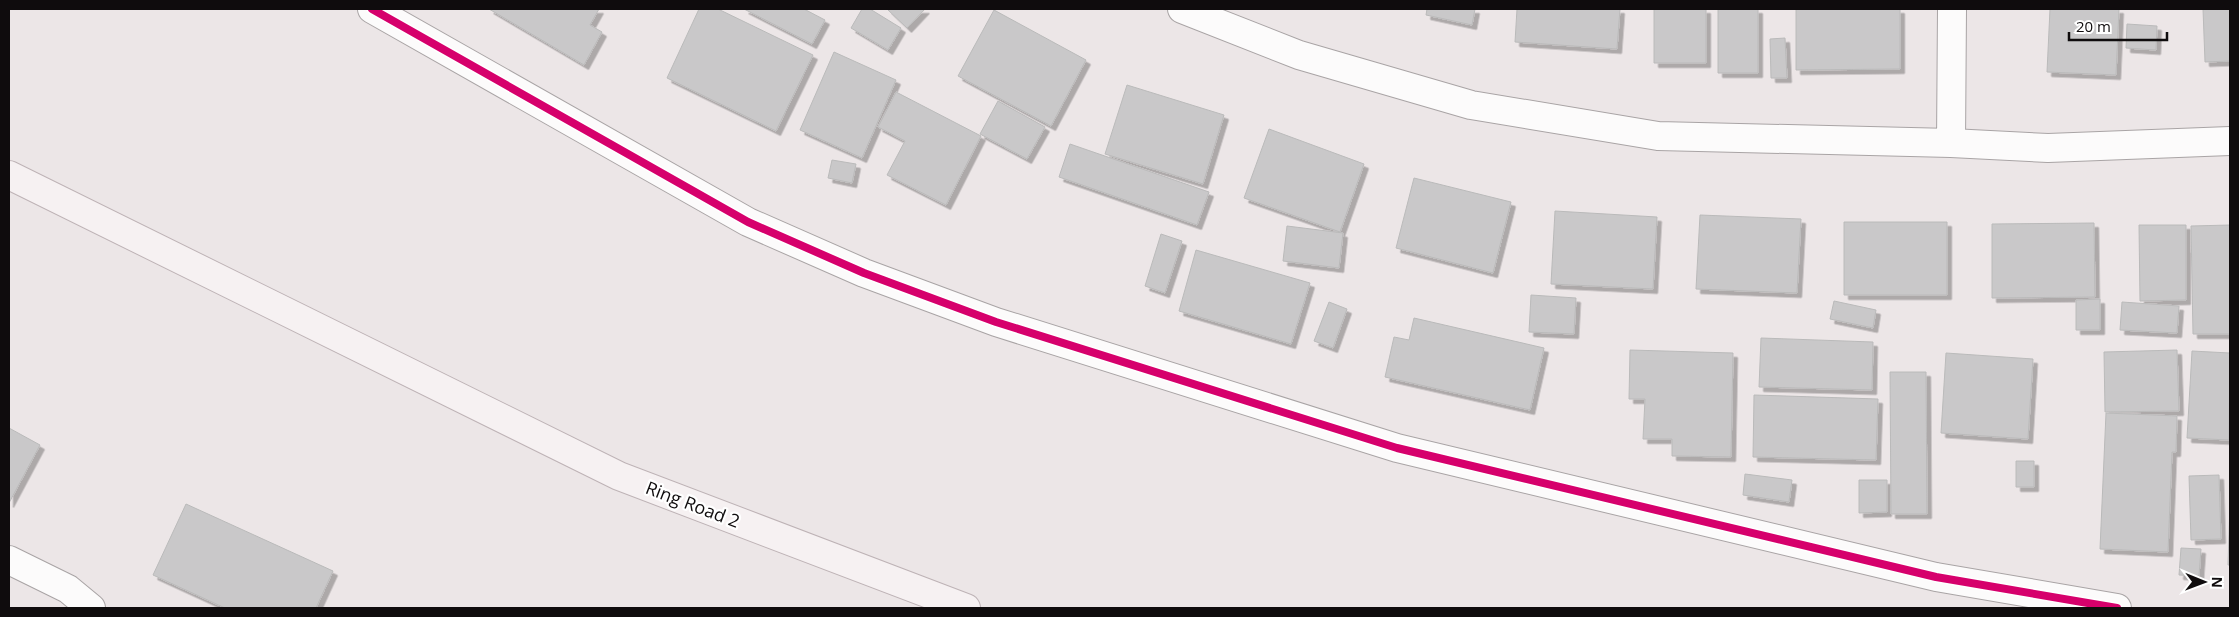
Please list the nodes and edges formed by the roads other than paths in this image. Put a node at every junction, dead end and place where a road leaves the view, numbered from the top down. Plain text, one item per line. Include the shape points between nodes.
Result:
1 (372, 9) edge
2 (1182, 9) edge
3 (1952, 9) edge
4 (2230, 142) edge
5 (1950, 143) junction
6 (9, 176) edge
7 (9, 560) edge
8 (91, 608) edge
9 (966, 608) edge
10 (2117, 608) edge

1 - 10 street via 748,222 864,274 996,322 1397,448 1936,577
2 - 5 street via 1298,55 1471,105 1658,136
3 - 5 street
4 - 5 street via 2048,148
6 - 9 main road, Ring Road 2 via 619,476
7 - 8 street via 68,589

